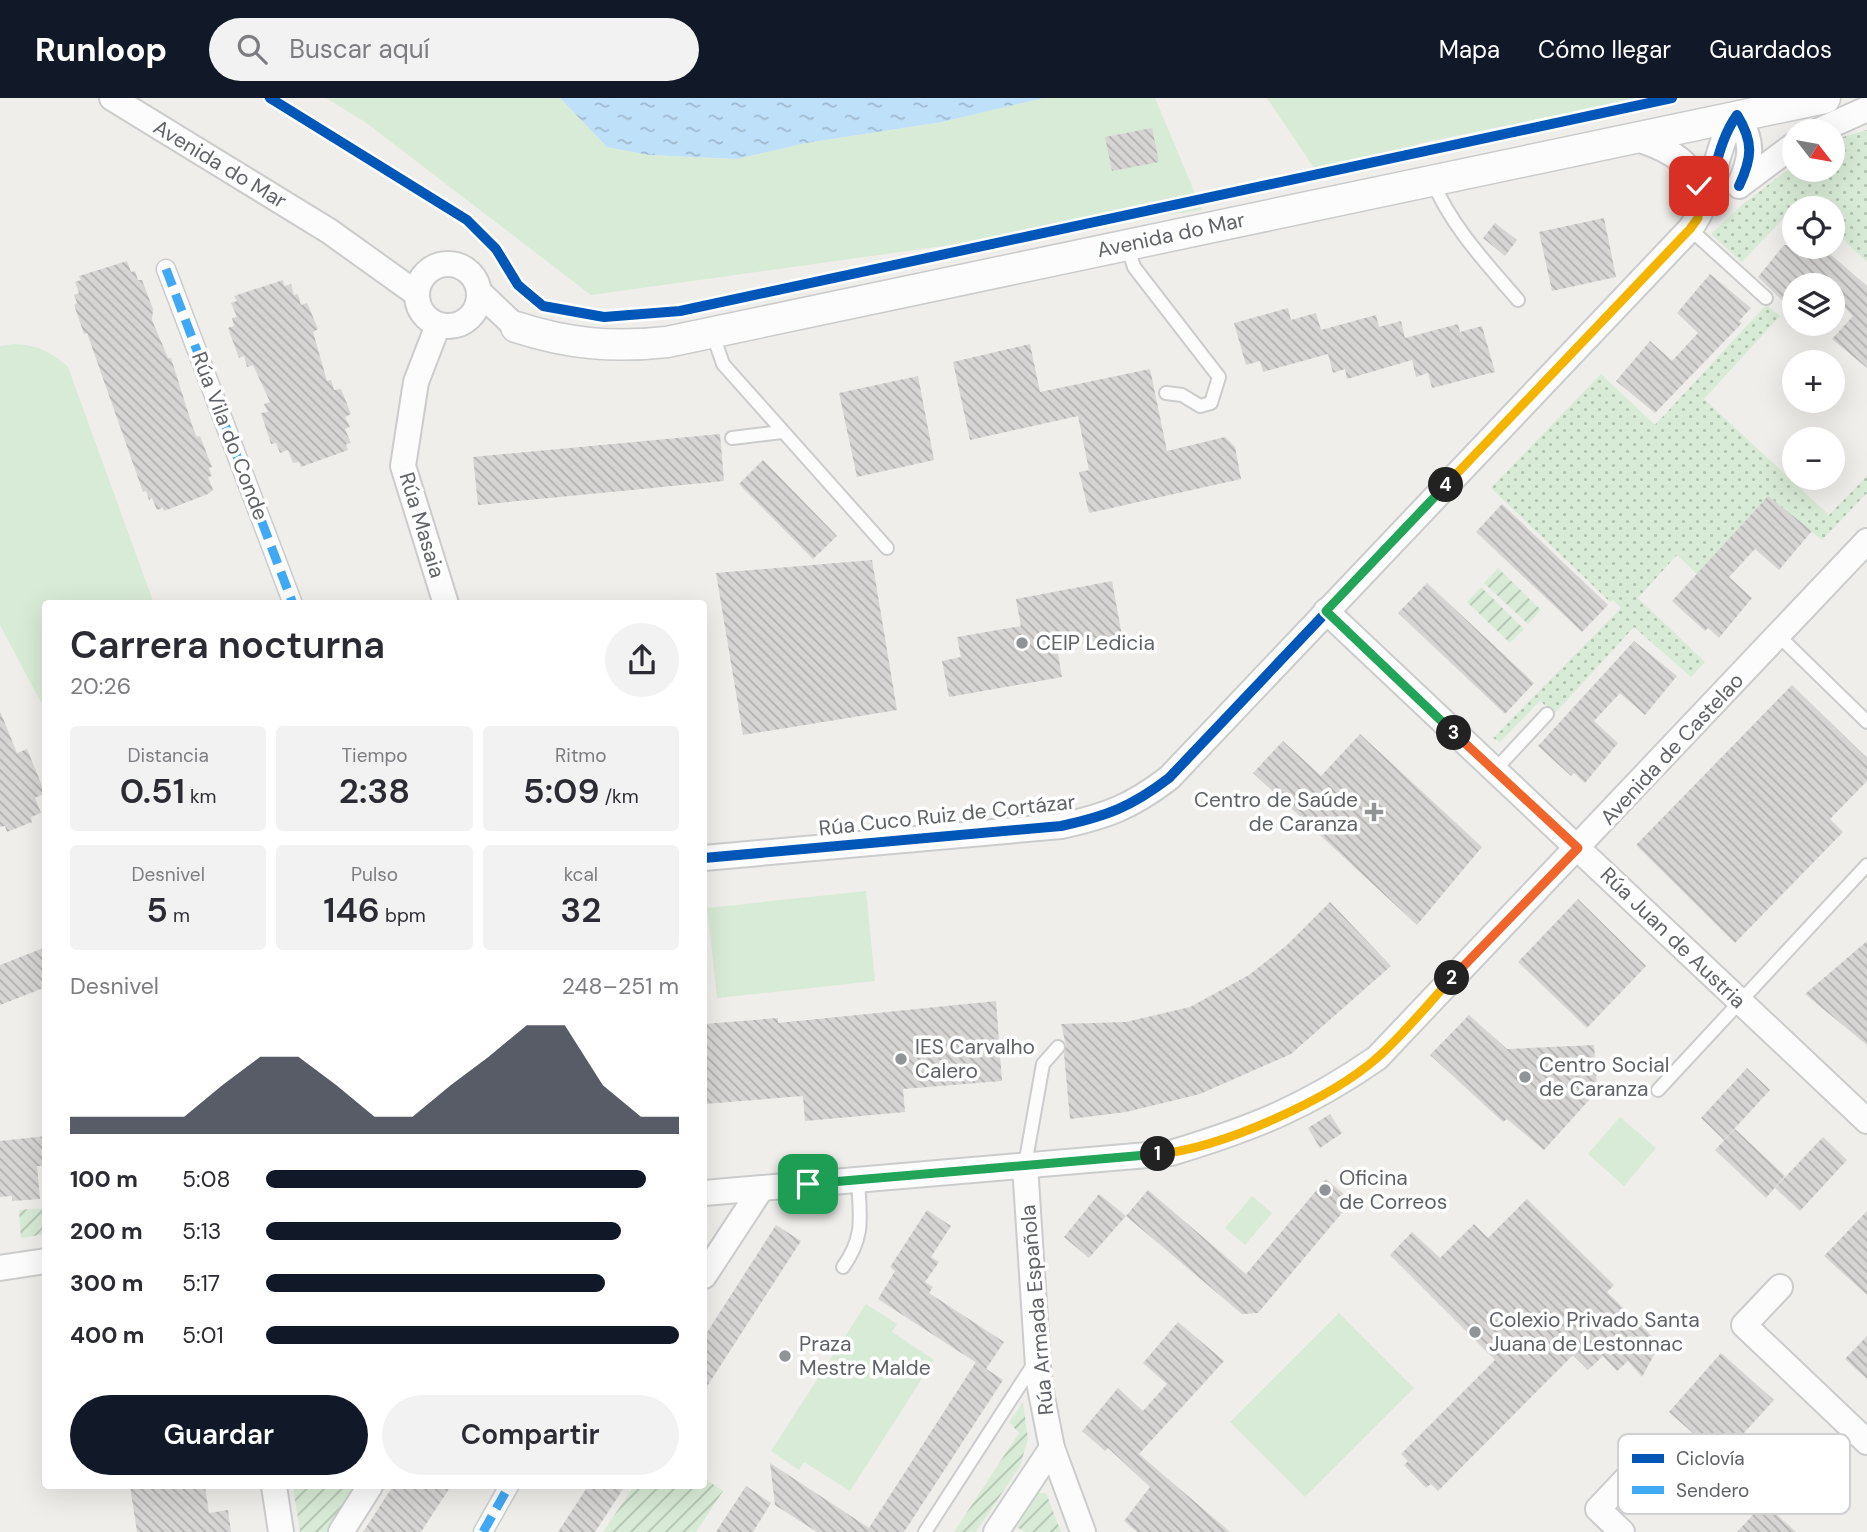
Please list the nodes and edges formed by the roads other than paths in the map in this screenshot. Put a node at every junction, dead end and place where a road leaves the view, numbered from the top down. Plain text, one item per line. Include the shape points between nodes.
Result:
1 (112, 98) edge
2 (1825, 98) edge
3 (1867, 109) edge
4 (1737, 115) junction
5 (1845, 119) edge
6 (1634, 138) junction
7 (1782, 154) edge
8 (1432, 180) junction
9 (1739, 186) junction
10 (1694, 223) junction
11 (1126, 245) junction
12 (166, 269) dead end
13 (421, 285) junction
14 (479, 292) junction
15 (1766, 298) dead end
16 (1518, 300) dead end
17 (467, 320) junction
18 (438, 325) junction
19 (516, 327) junction
20 (712, 332) junction
21 (1167, 393) dead end
22 (782, 432) junction
23 (732, 438) dead end
24 (1867, 541) edge
25 (887, 548) dead end
26 (291, 600) edge
27 (445, 600) edge
28 (1326, 611) junction
29 (1779, 636) junction
30 (1547, 714) dead end
31 (1867, 722) edge
32 (1494, 771) junction
33 (1578, 848) junction
34 (707, 858) edge
35 (1867, 865) edge
36 (1739, 1001) junction
37 (1058, 1047) dead end
38 (1658, 1090) dead end
39 (1867, 1121) edge
40 (1025, 1166) junction
41 (858, 1181) junction
42 (761, 1189) junction
43 (707, 1193) edge
44 (42, 1262) edge
45 (843, 1267) dead end
46 (0, 1268) edge
47 (707, 1271) edge
48 (1780, 1287) dead end
49 (1037, 1358) junction
50 (1867, 1442) edge
51 (1052, 1448) junction
52 (1618, 1488) edge
53 (274, 1489) edge
54 (368, 1489) edge
55 (507, 1489) edge
56 (281, 1532) edge
57 (341, 1532) edge
58 (483, 1532) edge
59 (925, 1532) edge
60 (996, 1532) edge
61 (1083, 1532) edge
62 (1622, 1532) edge

1 - 13 street, Avenida do Mar
2 - 4 street, Avenida do Mar
3 - 5 street
4 - 6 street, Avenida do Mar
4 - 9 street via 1752,150
4 - 10 street via 1722,141 1708,198
6 - 8 street, Avenida do Mar
6 - 10 street via 1657,145 1689,169 1699,186
7 - 9 street
8 - 11 street, Avenida do Mar
8 - 16 lane via 1466,238
9 - 10 street
10 - 15 lane
10 - 28 street, Rúa Cuco Ruiz de Cortázar
11 - 20 street, Avenida do Mar
11 - 21 lane via 1134,267 1219,377 1211,402 1200,406 1182,395
12 - 26 street, Rúa Vila do Conde
13 - 14 street via 442,265 462,267
13 - 18 street via 423,313
14 - 17 street via 477,308
14 - 19 street, Avenida do Mar
17 - 18 street
17 - 19 street, Avenida do Mar
18 - 27 street, Rúa Masaia via 416,382 403,466
19 - 20 street, Avenida do Mar via 597,346 667,342
20 - 22 lane via 723,364
22 - 23 lane
22 - 25 lane
24 - 29 street, Avenida de Castelao
28 - 32 street, Rúa Juan de Austria
28 - 34 street, Rúa Cuco Ruiz de Cortázar via 1169,778 1137,802 1101,817 1061,827
29 - 31 lane
29 - 33 street, Avenida de Castelao
30 - 32 lane
32 - 33 street, Rúa Juan de Austria
33 - 36 street, Rúa Juan de Austria
33 - 40 street, Avenida de Castelao via 1377,1058 1337,1086 1292,1111 1171,1153
35 - 36 lane
36 - 38 lane
36 - 39 street, Rúa Juan de Austria
37 - 40 lane via 1043,1064
40 - 41 street, Avenida de Castelao
40 - 49 street, Rúa Armada Española
41 - 42 street, Avenida de Castelao
41 - 45 lane via 861,1229
42 - 43 street, Avenida de Castelao
42 - 47 street
44 - 46 street
48 - 50 street via 1744,1325
49 - 51 street, Rúa Armada Española
49 - 59 lane
51 - 60 street
51 - 61 street, Rúa Armada Española
52 - 62 street via 1598,1509
53 - 56 street
54 - 57 street
55 - 58 street

